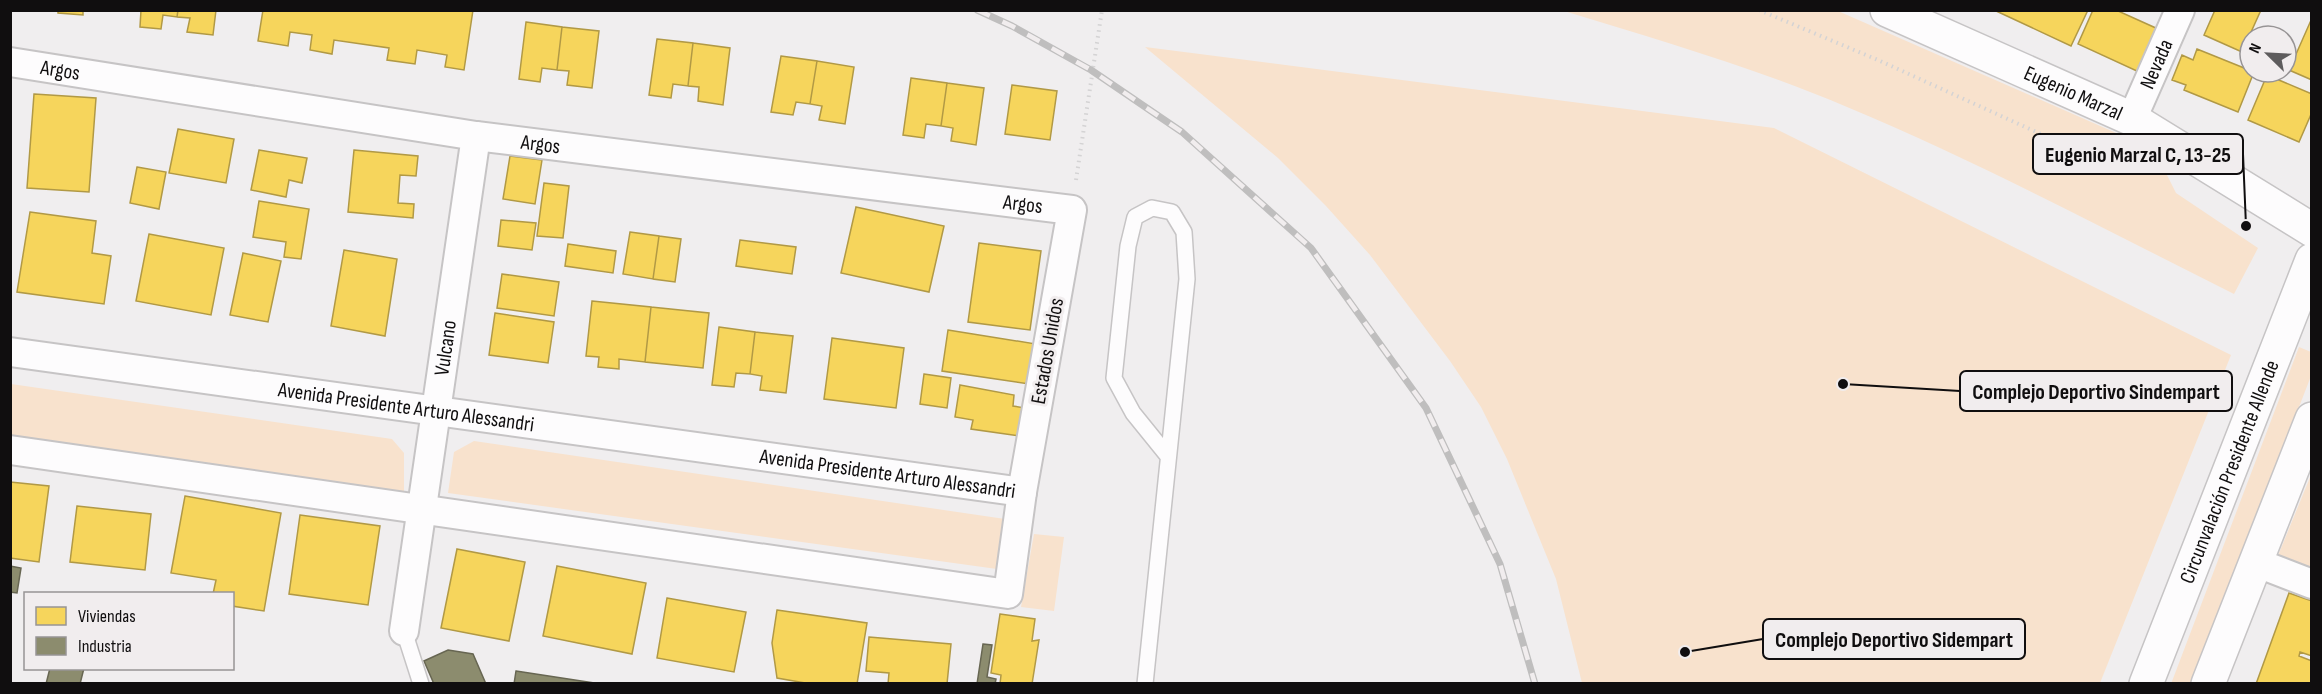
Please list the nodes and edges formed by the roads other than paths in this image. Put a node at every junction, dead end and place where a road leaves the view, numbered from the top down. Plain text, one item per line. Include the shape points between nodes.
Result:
1 (1887, 10) edge
2 (2180, 10) edge
3 (10, 62) edge
4 (2132, 119) junction
5 (476, 136) junction
6 (1072, 210) joint
7 (2312, 230) edge
8 (2312, 260) edge
9 (10, 352) edge
10 (435, 412) junction
11 (2312, 419) edge
12 (10, 450) edge
13 (1167, 455) junction
14 (1022, 492) junction
15 (421, 509) junction
16 (2255, 562) junction
17 (2312, 584) edge
18 (404, 631) joint
19 (421, 684) edge
20 (1145, 684) edge
21 (2146, 684) edge
22 (2208, 684) edge

1 - 4 main road, Eugenio Marzal
2 - 4 street, Nevada
3 - 5 street, Argos
4 - 7 main road, Eugenio Marzal
5 - 6 street, Argos
5 - 10 street, Vulcano
6 - 14 street, Estados Unidos
8 - 21 main road, Circunvalación Presidente Allende
9 - 10 street, Avenida Presidente Arturo Alessandri
10 - 14 street, Avenida Presidente Arturo Alessandri
10 - 15 street, Vulcano
11 - 16 main road
12 - 15 street, Avenida Presidente Arturo Alessandri
13 - 13 lane via 1187,279 1184,232 1172,212 1152,208 1135,217 1128,246 1114,378 1133,413
13 - 20 lane
14 - 15 street, Avenida Presidente Arturo Alessandri via 1008,594
15 - 18 street, Vulcano
16 - 17 street
16 - 22 main road
18 - 19 lane

